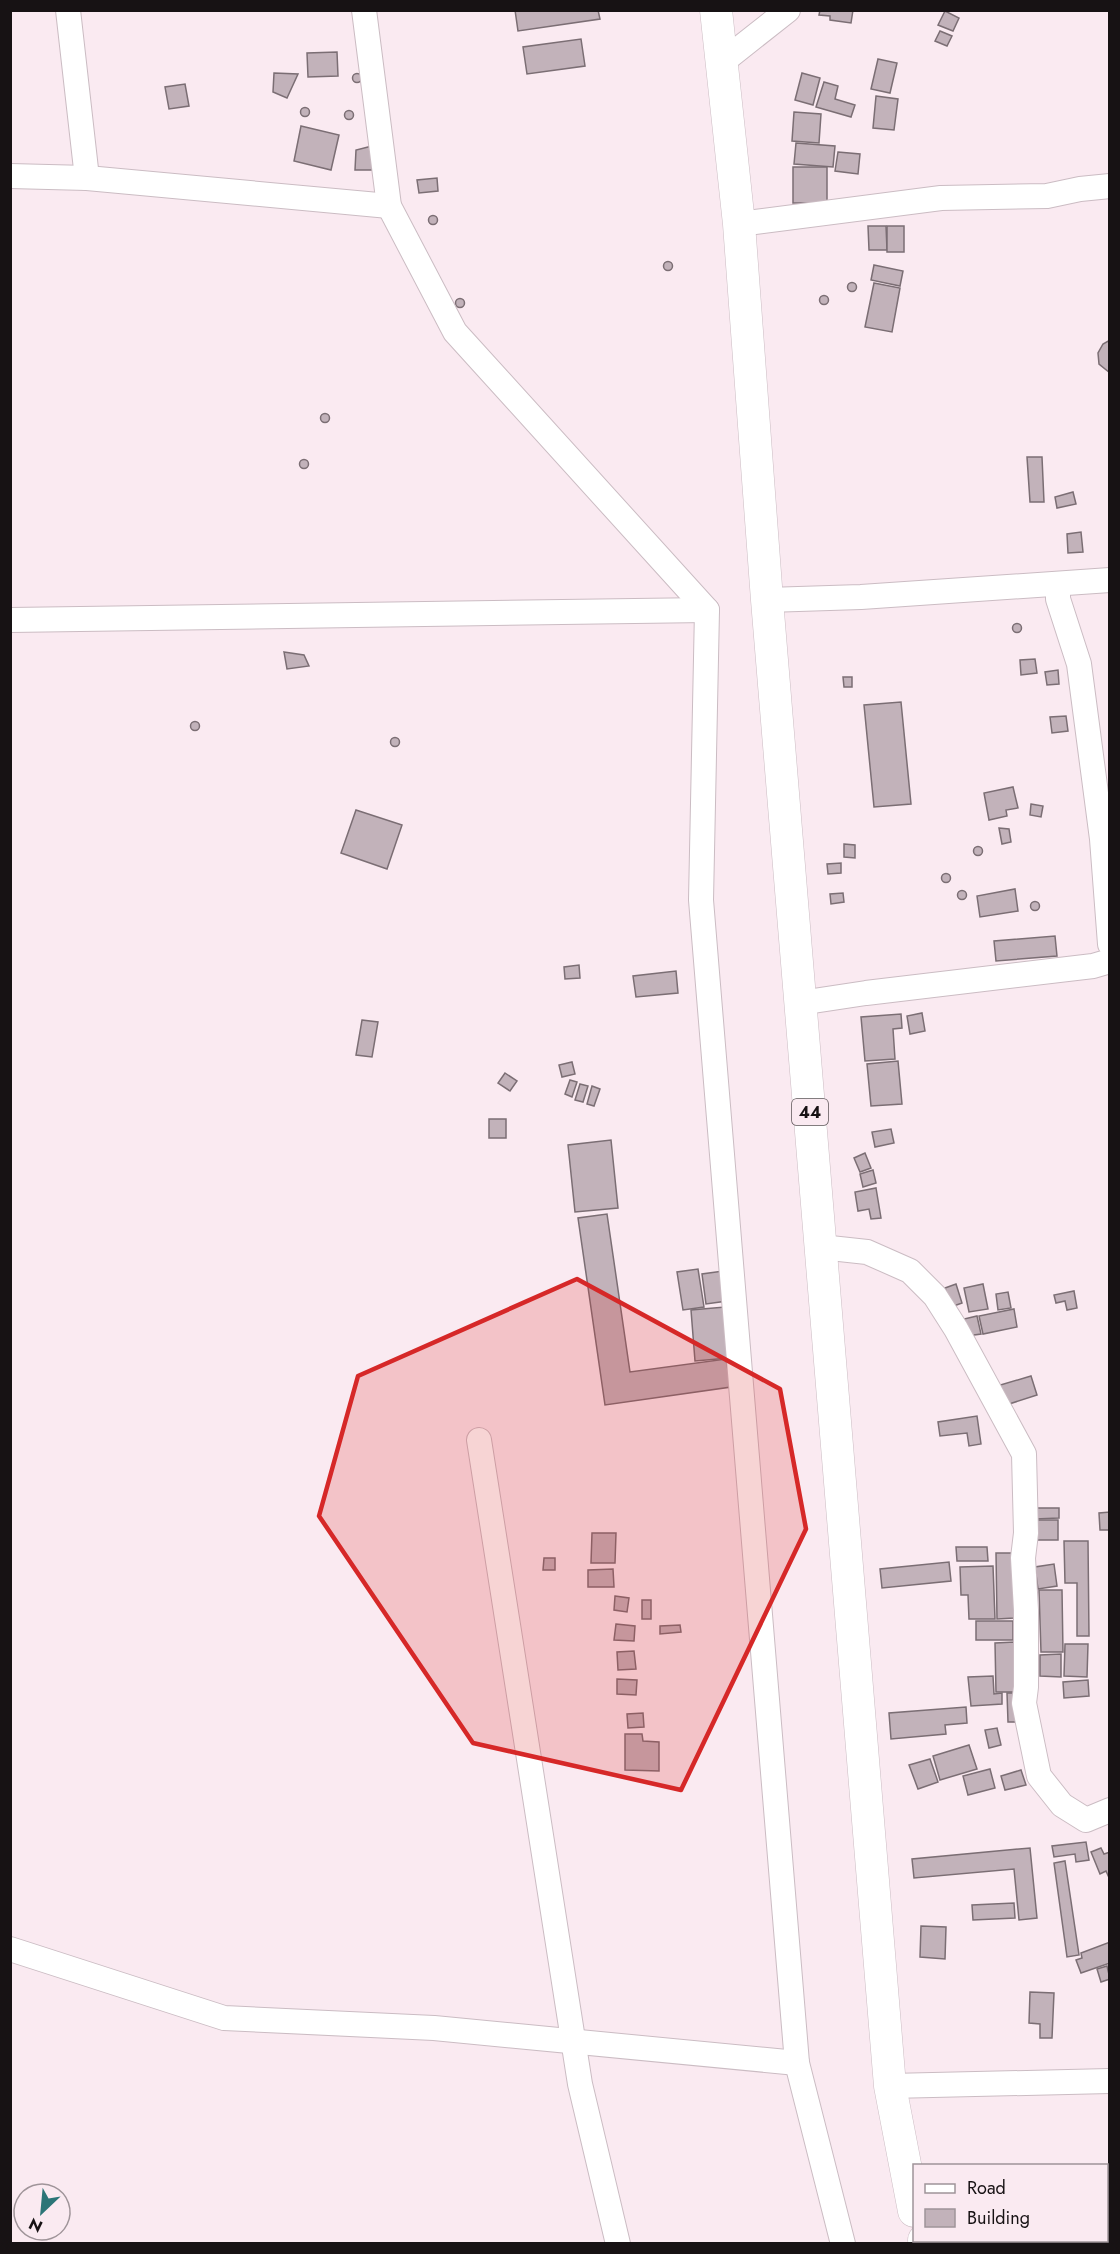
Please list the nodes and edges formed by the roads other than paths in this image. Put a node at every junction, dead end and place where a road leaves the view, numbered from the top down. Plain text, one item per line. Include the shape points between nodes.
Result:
1 (68, 10) edge
2 (364, 10) edge
3 (716, 10) edge
4 (788, 10) edge
5 (722, 63) junction
6 (10, 176) edge
7 (87, 178) junction
8 (1110, 186) edge
9 (389, 206) junction
10 (739, 224) junction
11 (1110, 580) edge
12 (1058, 584) junction
13 (767, 600) junction
14 (707, 610) junction
15 (10, 620) edge
16 (1110, 945) edge
17 (1110, 961) edge
18 (800, 1003) junction
19 (821, 1247) junction
20 (479, 1440) dead end
21 (1110, 1810) edge
22 (10, 1949) edge
23 (573, 2041) junction
24 (797, 2063) junction
25 (1110, 2081) edge
26 (890, 2086) junction
27 (913, 2201) edge
28 (618, 2244) edge
29 (843, 2244) edge

1 - 7 street
2 - 9 street
3 - 5 main road, 44
4 - 5 street
5 - 10 main road, 44
6 - 7 street
7 - 9 street
8 - 10 street via 1047,196 941,198
9 - 14 street via 455,332
10 - 13 main road, 44
11 - 12 street
12 - 13 street
12 - 16 street via 1058,599 1078,664 1102,839
13 - 18 main road, 44
14 - 15 street
14 - 24 street via 701,900
17 - 18 street
18 - 19 main road, 44
19 - 21 street via 867,1252 910,1271 935,1296 1024,1454 1024,1703 1034,1756 1039,1776 1062,1805 1086,1820
19 - 26 main road, 44
20 - 23 street
22 - 23 street via 224,2018 434,2028
23 - 24 street
23 - 28 street
24 - 29 street
25 - 26 street
26 - 27 main road, 44

